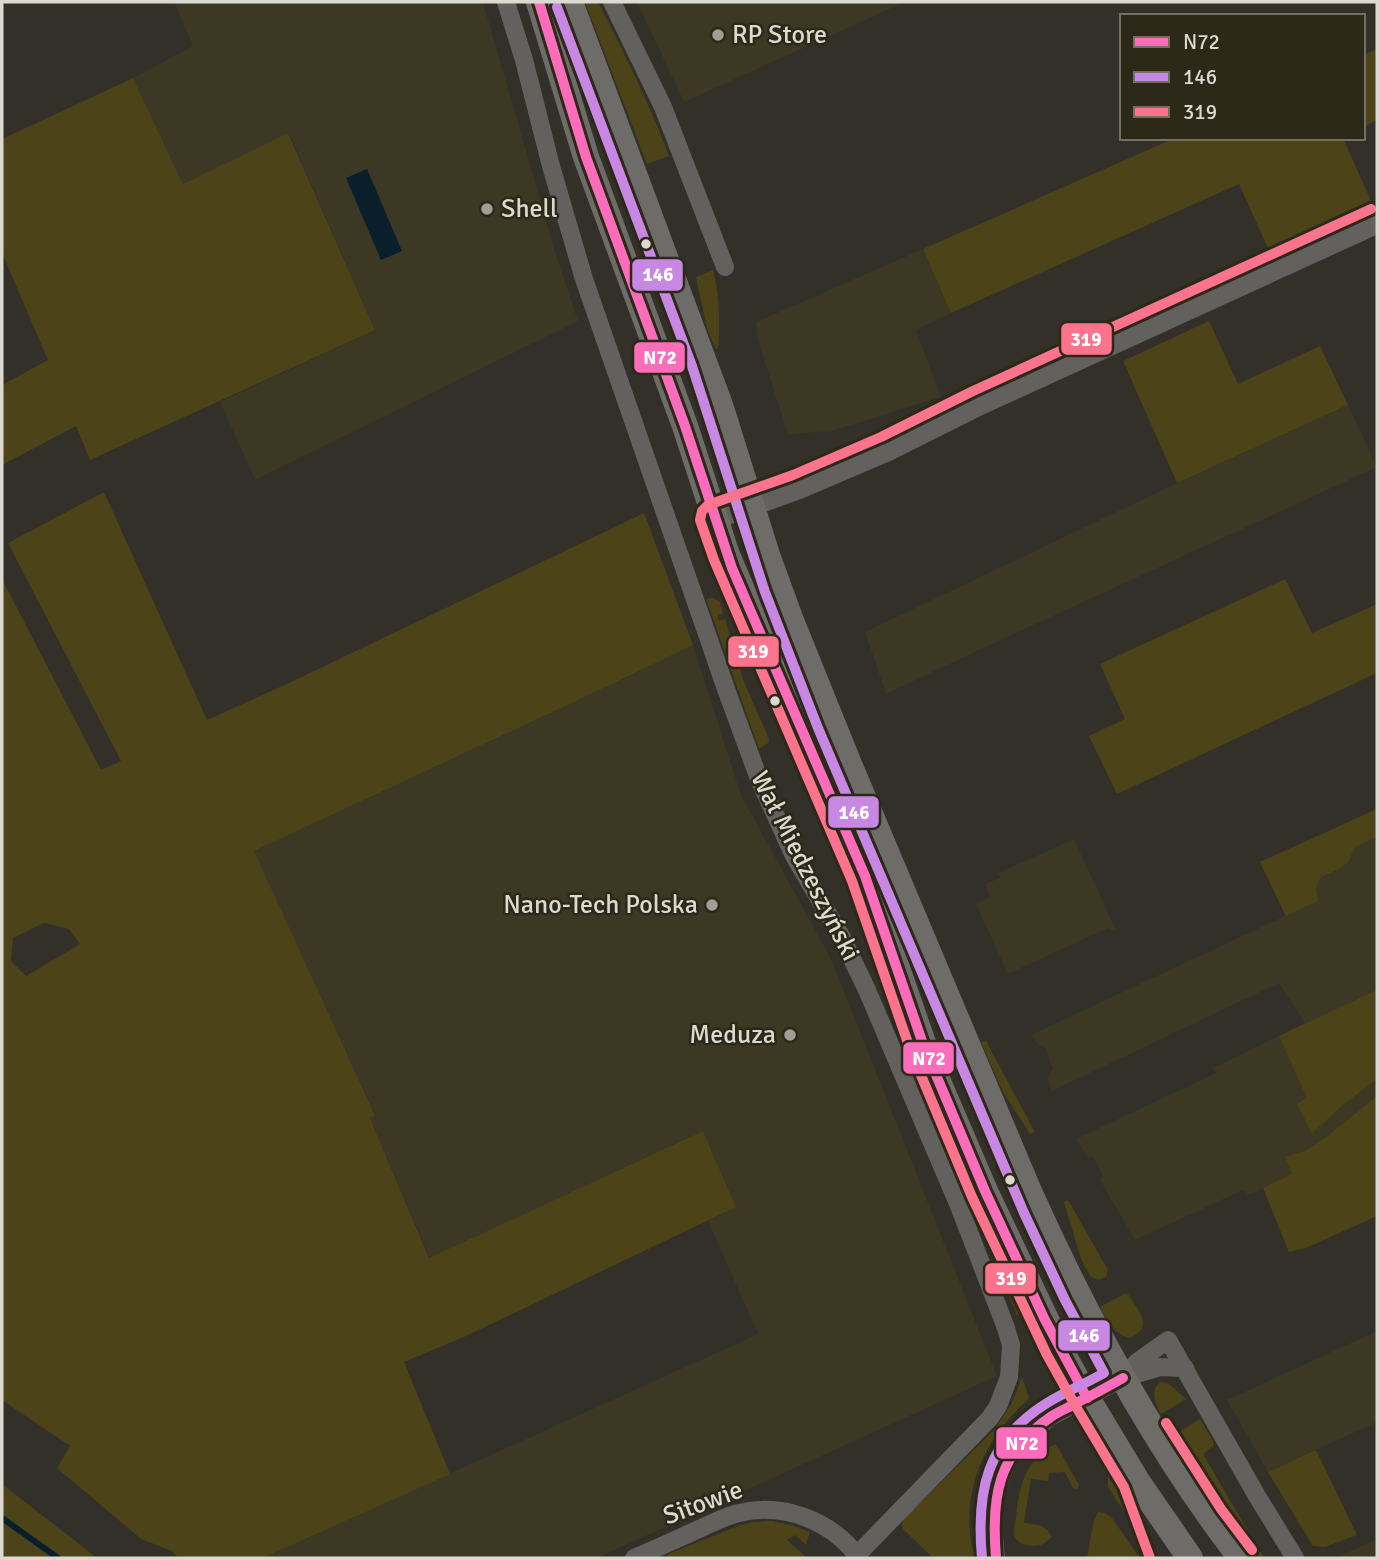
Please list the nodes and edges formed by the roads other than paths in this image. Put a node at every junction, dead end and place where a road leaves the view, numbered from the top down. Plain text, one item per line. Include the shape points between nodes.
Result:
1 (506, 2) edge
2 (539, 2) edge
3 (570, 2) edge
4 (612, 2) edge
5 (1377, 222) edge
6 (725, 267) dead end
7 (751, 505) junction
8 (714, 518) junction
9 (1185, 1368) junction
10 (1123, 1378) junction
11 (1087, 1398) junction
12 (858, 1557) edge
13 (634, 1558) edge
14 (996, 1558) edge
15 (1190, 1558) edge
16 (1241, 1558) edge
17 (1295, 1558) edge

1 - 12 street, Wał Miedzeszyński via 584,279 759,779 794,856 867,990 959,1206 1011,1343 1009,1377 990,1418
2 - 8 main road, Wał Miedzeszyński via 586,157
3 - 7 main road via 709,372
4 - 6 street via 663,107
5 - 7 street via 887,450
7 - 8 street
7 - 10 main road via 812,675 982,1081 1054,1247
8 - 11 main road, Wał Miedzeszyński via 865,876 946,1100 1010,1247
9 - 10 street via 1160,1367
9 - 10 street via 1168,1340
9 - 17 street
10 - 11 street
10 - 16 main road
11 - 14 street via 1048,1418 1007,1461 993,1507
11 - 15 main road, Wał Miedzeszyński
12 - 13 street, Sitowie via 837,1534 816,1521 766,1510 739,1513

